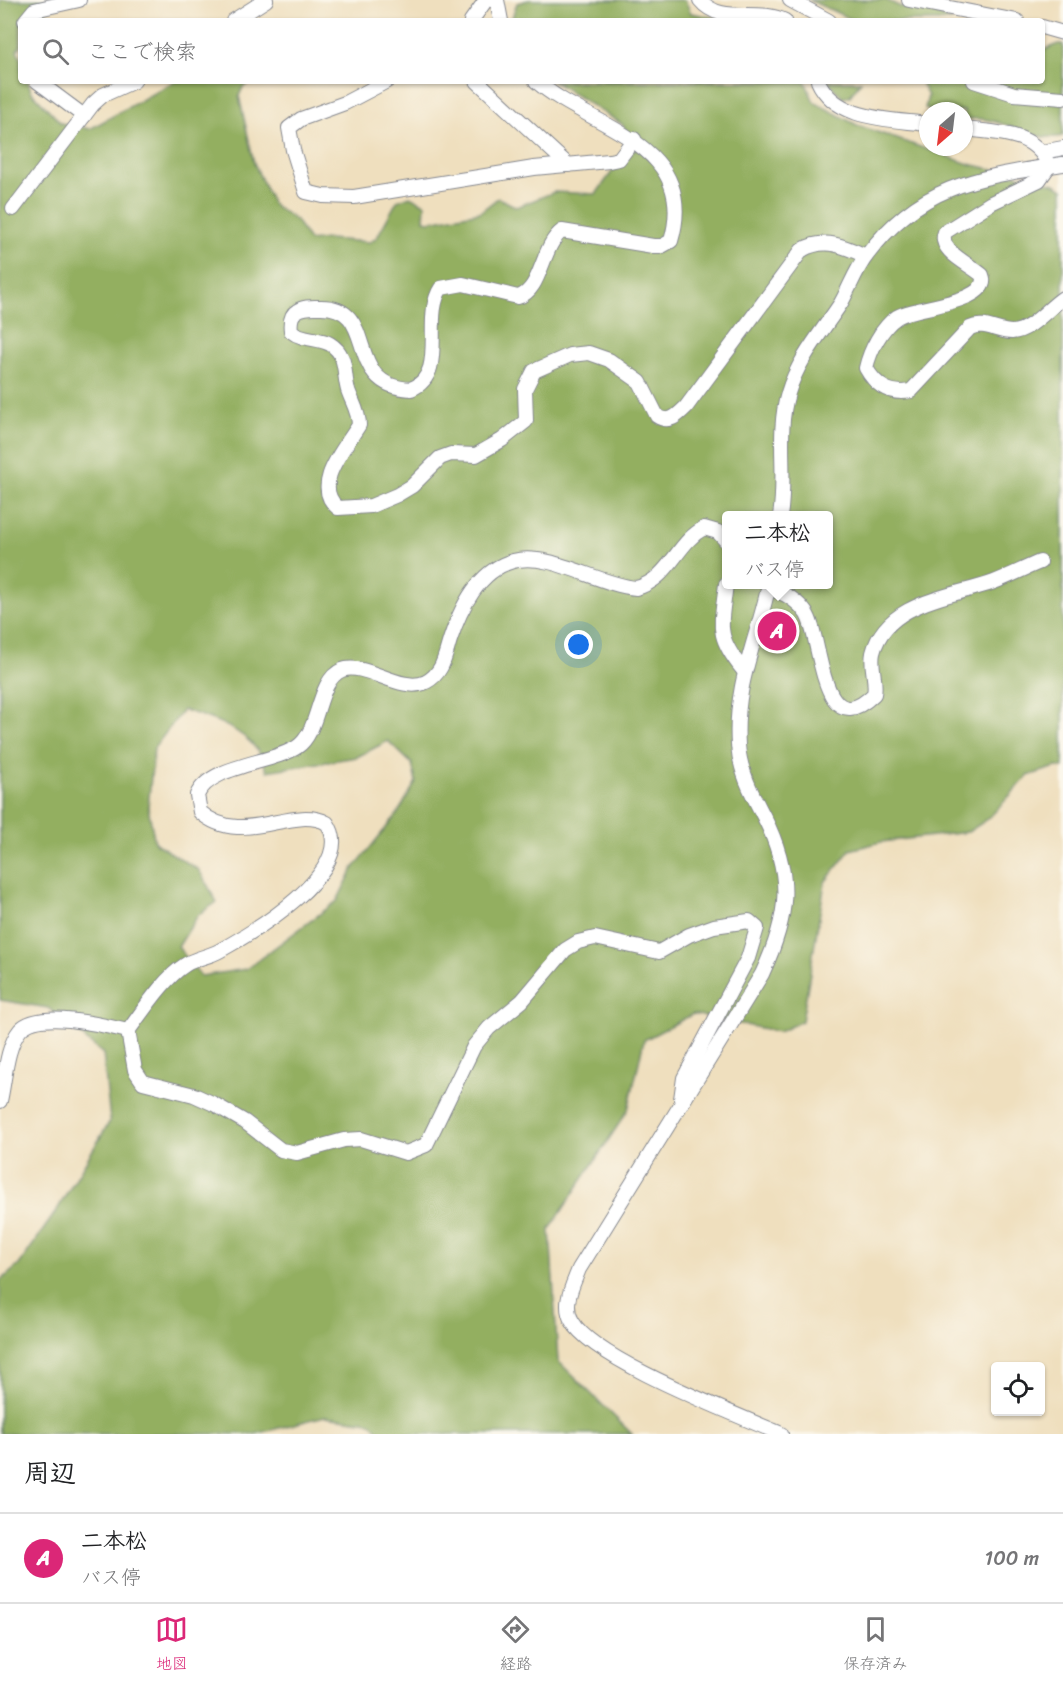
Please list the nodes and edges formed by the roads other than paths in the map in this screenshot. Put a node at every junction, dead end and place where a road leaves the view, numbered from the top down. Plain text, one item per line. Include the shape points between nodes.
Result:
1 (79, 0) edge
2 (266, 0) edge
3 (486, 0) edge
4 (497, 0) edge
5 (700, 0) edge
6 (790, 0) edge
7 (909, 0) edge
8 (27, 18) edge
9 (238, 18) edge
10 (473, 18) edge
11 (500, 18) edge
12 (776, 18) edge
13 (823, 18) edge
14 (1002, 18) edge
15 (1045, 28) edge
16 (1063, 33) edge
17 (41, 84) edge
18 (127, 84) edge
19 (381, 84) edge
20 (480, 84) edge
21 (539, 84) edge
22 (820, 84) edge
23 (983, 84) edge
24 (1063, 98) edge
25 (84, 116) junction
26 (919, 123) edge
27 (973, 130) edge
28 (634, 139) junction
29 (1063, 147) edge
30 (1042, 152) junction
31 (568, 165) junction
32 (1056, 165) edge
33 (13, 209) dead end
34 (866, 256) junction
35 (1063, 298) edge
36 (780, 511) edge
37 (722, 536) edge
38 (1040, 562) dead end
39 (726, 589) edge
40 (768, 589) edge
41 (776, 589) edge
42 (743, 670) junction
43 (128, 1031) junction
44 (0, 1101) edge
45 (680, 1104) junction
46 (781, 1434) edge

1 - 8 street via 34,10
2 - 9 street
3 - 10 street
4 - 11 street
5 - 12 street via 718,14
6 - 13 street
7 - 14 street
15 - 16 street
17 - 25 street
18 - 25 street via 103,95
19 - 31 street via 289,128 306,192 354,197
20 - 31 street
21 - 28 street
22 - 26 street via 850,110
23 - 24 street via 1014,94
25 - 33 street
27 - 30 street via 1024,138
28 - 31 street via 619,159
28 - 34 street via 657,162 674,191 671,241 653,246 562,231 546,251 524,296 463,284 441,288 432,310 430,373 418,387 402,389 371,372 357,327 344,312 324,307 295,312 290,321 291,331 301,338 330,344 341,354 346,386 359,416 359,425 330,472 330,502 338,508 370,506 412,486 440,458 451,454 476,455 502,440 526,421 525,389 534,371 570,355 589,354 609,360 640,382 657,416 668,420 676,417 802,250 824,242
29 - 30 street
30 - 32 street
32 - 34 street via 976,178 946,190 894,224
32 - 35 street via 1039,180 991,202 945,232 945,247 982,275 983,283 966,298 896,317 878,339 866,368 884,388 911,391 970,328 982,325 1012,332 1022,330
34 - 36 street via 798,369 788,393 783,420
37 - 43 street via 704,528 688,540 662,573 636,588 534,559 506,563 473,591 459,615 440,670 431,679 408,684 353,669 338,673 328,684 300,745 205,783 197,795 200,812 210,819 255,828 302,819 322,820 332,830 331,855 315,880 285,908 217,952 185,964
38 - 41 street via 903,613 879,639 873,654 874,694 847,708 836,702 828,690 807,614
39 - 42 street via 721,635
40 - 42 street
42 - 45 street via 738,699 740,764 781,854 784,911 778,939 762,974
43 - 44 street via 99,1023 30,1022 20,1030 14,1043
43 - 45 street via 135,1070 143,1082 214,1104 281,1150 297,1153 361,1139 406,1153 426,1145 474,1046 522,1001 570,946 595,938 659,952 714,926 749,921 757,928 756,937 684,1078
45 - 46 street via 579,1269 568,1304 571,1320 590,1342 640,1371

